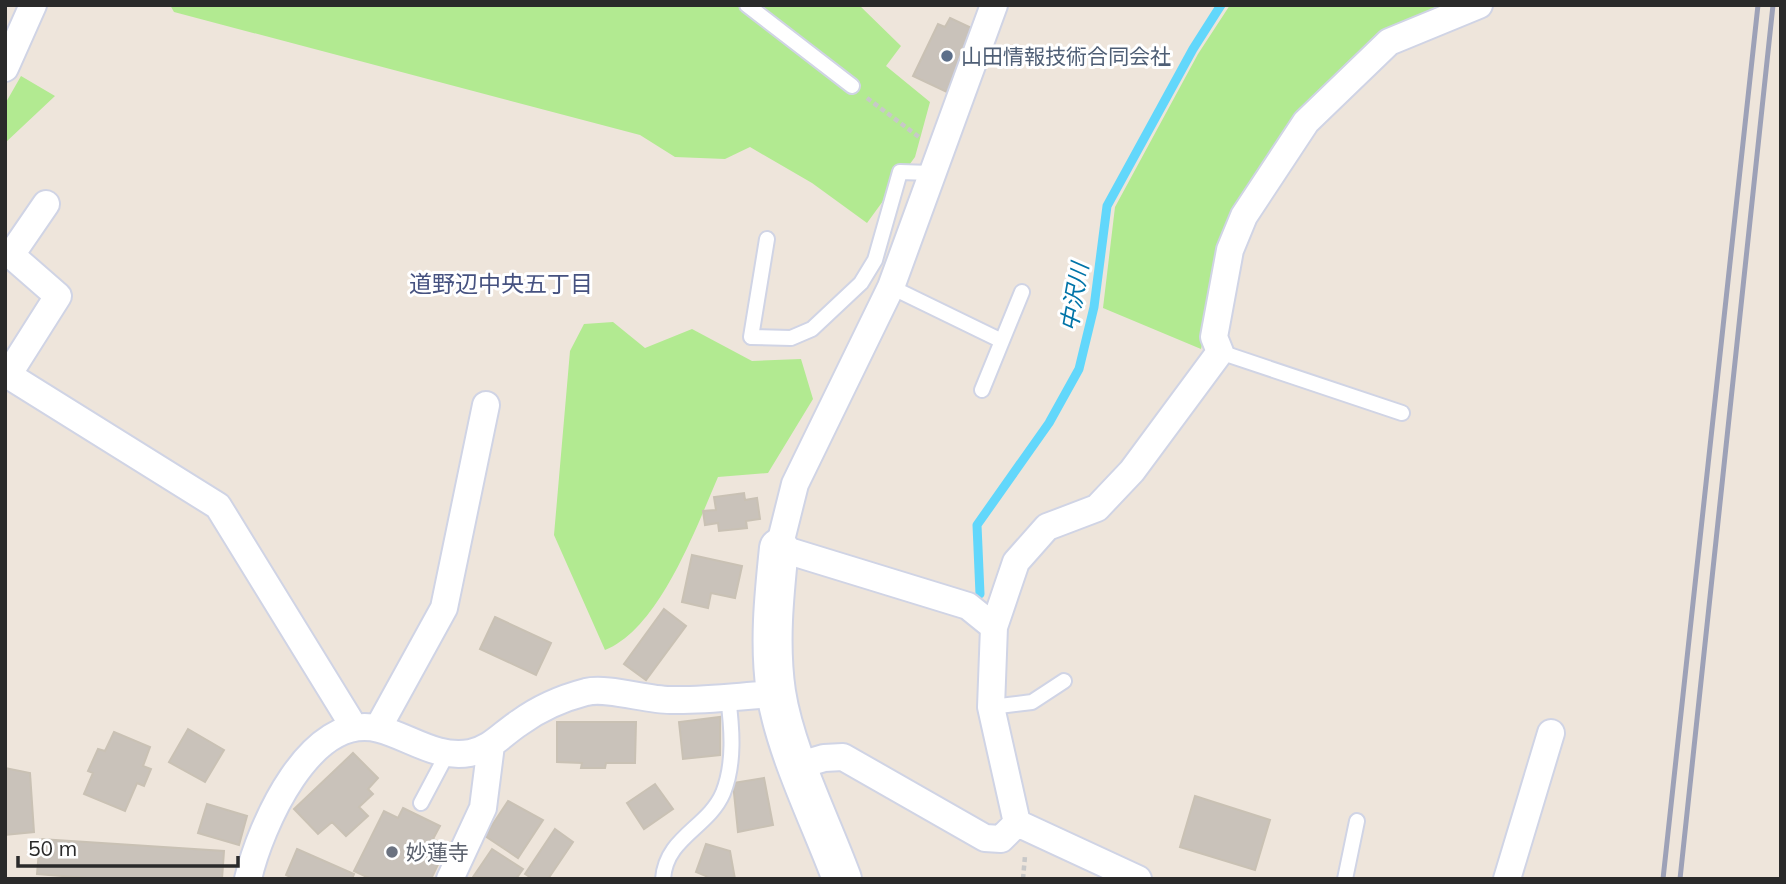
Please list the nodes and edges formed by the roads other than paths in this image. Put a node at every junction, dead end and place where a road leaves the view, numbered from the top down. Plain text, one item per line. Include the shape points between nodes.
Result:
1 (33, 5) edge
2 (994, 5) edge
3 (1479, 5) edge
4 (753, 6) edge
5 (5, 68) edge
6 (852, 86) road end
7 (935, 163) junction
8 (46, 204) dead end
9 (767, 239) dead end
10 (8, 253) edge
11 (891, 286) junction
12 (1023, 292) dead end
13 (1002, 341) junction
14 (1220, 352) junction
15 (6, 375) edge
16 (982, 390) dead end
17 (486, 405) dead end
18 (1402, 413) dead end
19 (779, 548) junction
20 (994, 626) junction
21 (1064, 681) dead end
22 (776, 694) junction
23 (728, 697) junction
24 (991, 707) junction
25 (366, 728) junction
26 (1551, 733) dead end
27 (491, 746) junction
28 (447, 754) junction
29 (797, 766) junction
30 (421, 803) dead end
31 (1357, 821) dead end
32 (1017, 823) junction
33 (248, 879) edge
34 (450, 879) edge
35 (663, 879) edge
36 (842, 879) edge
37 (1138, 879) edge
38 (1345, 879) edge
39 (1507, 879) edge

1 - 5 street
2 - 7 street
3 - 14 street via 1389,42 1307,122 1244,216 1230,250 1214,337
4 - 6 lane
7 - 9 lane via 900,172 875,260 861,283 812,329 791,338 751,337
7 - 11 street
8 - 10 street
10 - 15 street via 58,296
11 - 13 lane
11 - 19 street via 795,484
12 - 13 lane
13 - 16 lane
14 - 18 lane
14 - 20 street via 1132,471 1097,508 1047,527 1016,562
15 - 25 street via 218,506
17 - 25 street via 443,608
19 - 20 street via 968,606
19 - 22 street via 772,618
20 - 24 street
21 - 24 lane via 1032,702
22 - 23 street
22 - 29 street
23 - 27 street via 670,700 589,691 519,722
23 - 35 lane via 732,729 723,794 664,860
24 - 32 street
25 - 28 street
25 - 33 street via 320,744 285,786
26 - 39 street
27 - 28 street
27 - 34 street via 483,808
28 - 30 lane
29 - 32 street via 843,757 985,838 1001,839
29 - 36 street
31 - 38 lane
32 - 37 street

